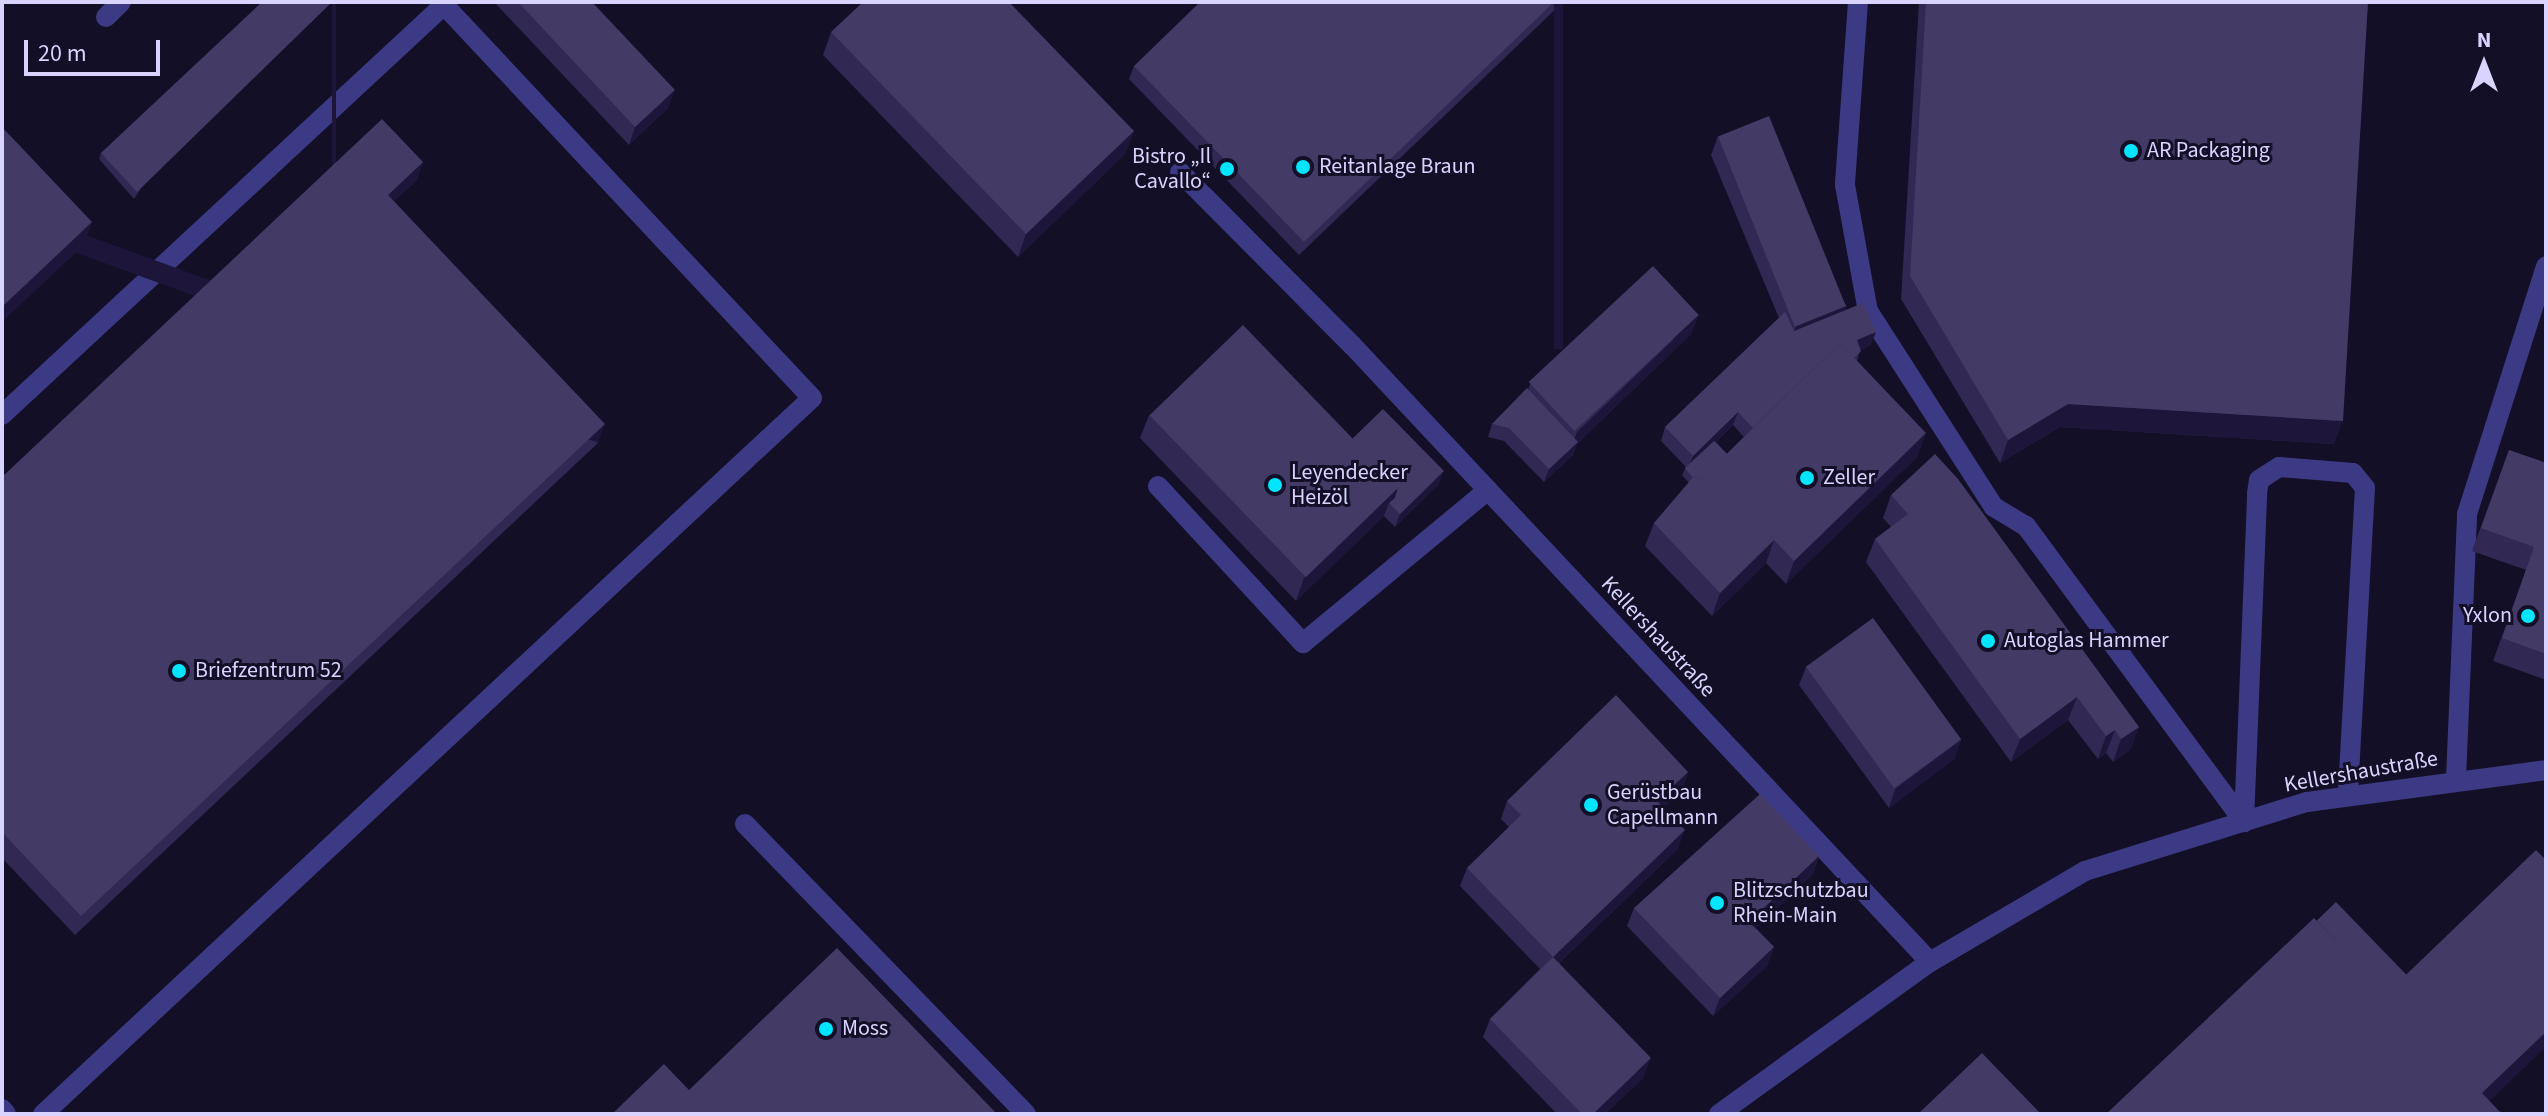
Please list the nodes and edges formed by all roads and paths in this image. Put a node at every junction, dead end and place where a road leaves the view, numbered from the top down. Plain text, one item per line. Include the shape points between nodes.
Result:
1 (121, 2) edge
2 (1858, 2) edge
3 (106, 17) dead end
4 (1180, 172) dead end
5 (2546, 266) edge
6 (2, 415) edge
7 (1158, 486) dead end
8 (1488, 490) junction
9 (2546, 770) edge
10 (2456, 779) junction
11 (2348, 796) junction
12 (2244, 822) junction
13 (745, 824) dead end
14 (1930, 962) junction
15 (2, 1109) edge
16 (6, 1114) edge
17 (43, 1114) edge
18 (1026, 1114) edge
19 (1719, 1114) edge

1 - 3 street
2 - 12 street via 1845,185 1868,311 1994,507 2026,526
4 - 8 street, Kellershaustraße
5 - 10 street via 2467,514
6 - 17 street via 444,5 812,398
7 - 8 street via 1303,643
8 - 14 street, Kellershaustraße
9 - 10 street, Kellershaustraße
10 - 11 street, Kellershaustraße
11 - 12 street, Kellershaustraße
11 - 12 street via 2365,488 2353,473 2279,467 2259,480 2257,493
12 - 14 street, Kellershaustraße via 2085,871
13 - 18 street
14 - 19 street, Kellershaustraße
15 - 16 street

